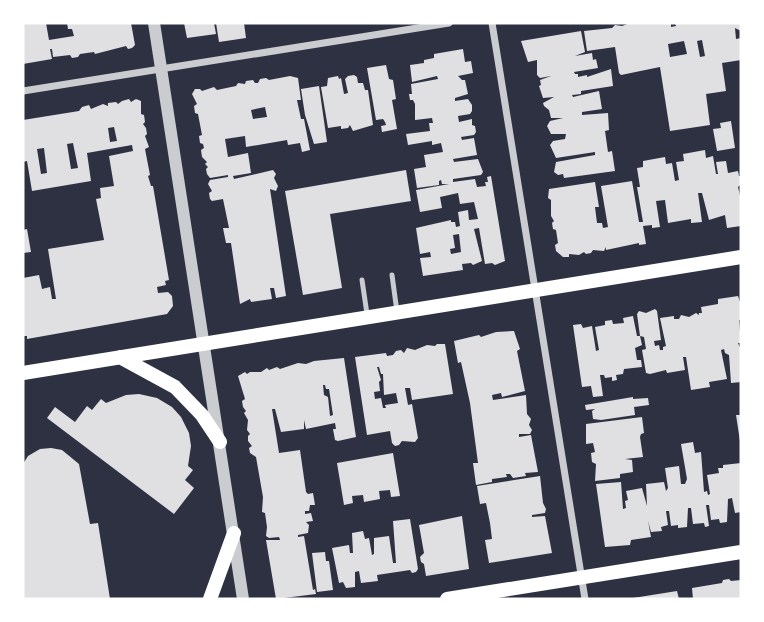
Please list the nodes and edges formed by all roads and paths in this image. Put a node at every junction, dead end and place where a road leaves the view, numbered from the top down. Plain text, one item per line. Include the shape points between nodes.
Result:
1 (154, 23) edge
2 (449, 23) edge
3 (492, 23) edge
4 (162, 69) junction
5 (23, 91) edge
6 (741, 257) edge
7 (392, 275) dead end
8 (362, 279) dead end
9 (535, 290) junction
10 (397, 312) junction
11 (368, 317) junction
12 (205, 344) junction
13 (120, 357) junction
14 (23, 373) edge
15 (220, 442) junction
16 (234, 533) junction
17 (741, 552) edge
18 (581, 578) junction
19 (210, 599) edge
20 (243, 599) edge
21 (447, 599) edge
22 (585, 599) edge

1 - 4 street
2 - 4 street
3 - 9 street
4 - 5 street
4 - 12 street
6 - 9 main road
7 - 10 lane
8 - 11 lane
9 - 10 main road
9 - 18 street
10 - 11 main road
11 - 12 main road
12 - 13 main road
12 - 15 street
13 - 14 main road
13 - 15 main road via 175,387
15 - 16 street
16 - 19 main road
16 - 20 street
17 - 18 main road
18 - 21 main road
18 - 22 street

